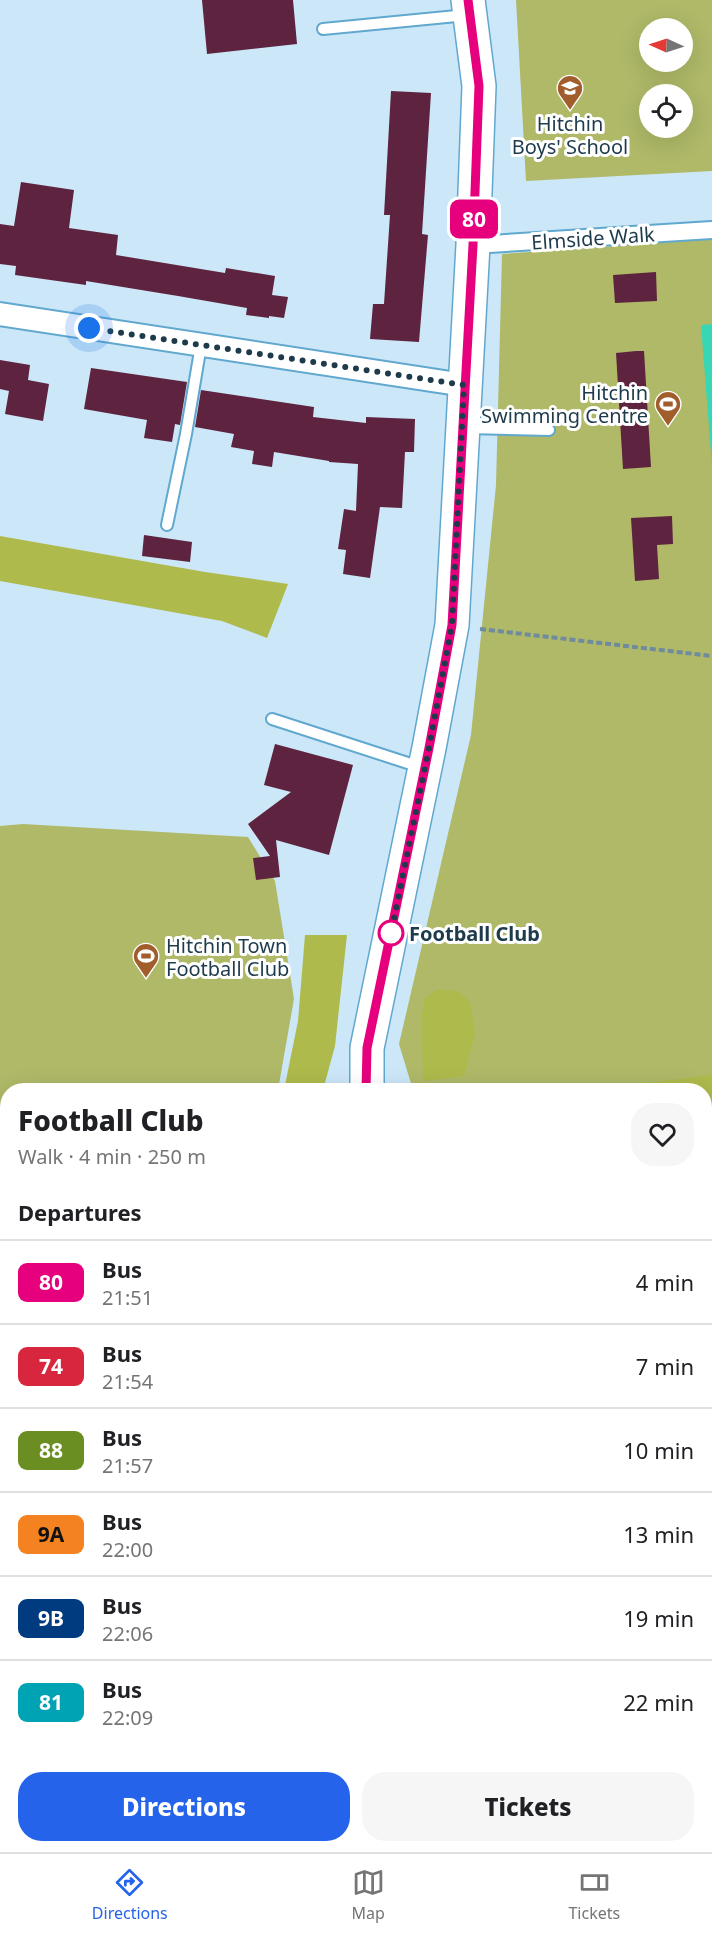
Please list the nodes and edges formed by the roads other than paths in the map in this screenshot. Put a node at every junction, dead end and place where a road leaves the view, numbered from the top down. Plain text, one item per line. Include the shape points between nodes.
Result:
1 (469, 7) edge
2 (323, 29) dead end
3 (712, 230) edge
4 (473, 245) junction
5 (0, 314) edge
6 (201, 345) junction
7 (464, 385) junction
8 (462, 428) junction
9 (549, 430) dead end
10 (167, 525) dead end
11 (272, 719) dead end
12 (425, 769) junction
13 (366, 1083) edge

1 - 2 lane
1 - 4 main road via 479,86
3 - 4 street, Elmside Walk
4 - 7 main road
5 - 6 street
6 - 7 street
6 - 10 lane
7 - 8 main road
8 - 9 lane
8 - 12 main road via 452,625
11 - 12 lane
12 - 13 main road via 367,1048

